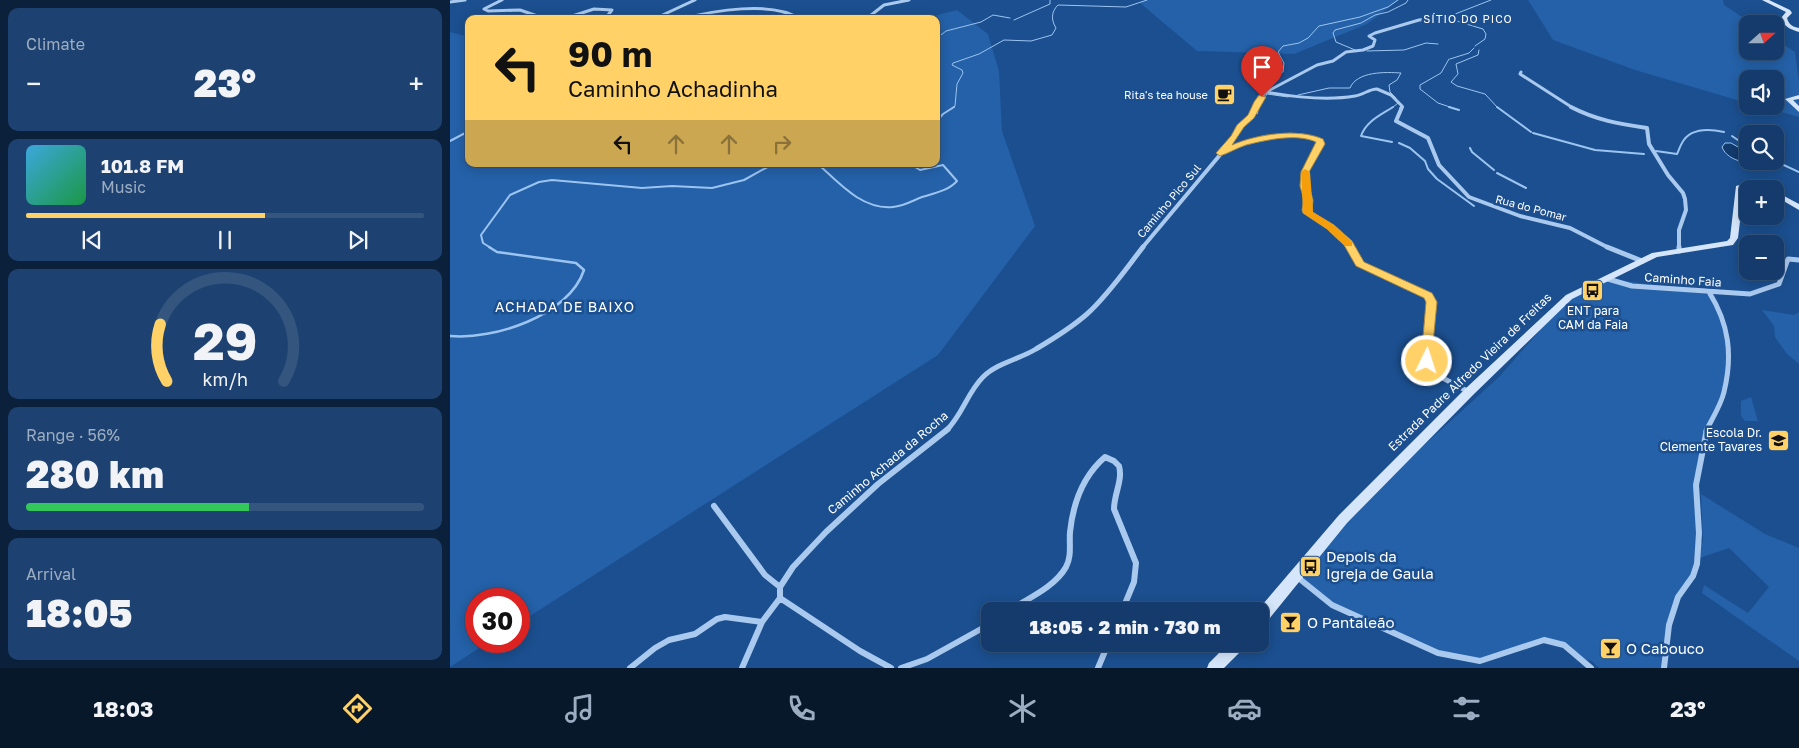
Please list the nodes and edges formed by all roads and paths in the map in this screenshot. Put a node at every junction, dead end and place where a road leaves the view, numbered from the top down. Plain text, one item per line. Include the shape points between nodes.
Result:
1 (465, 0) edge
2 (502, 0) edge
3 (695, 0) edge
4 (909, 0) edge
5 (1765, 0) edge
6 (450, 2) edge
7 (534, 15) edge
8 (575, 15) edge
9 (608, 15) edge
10 (663, 15) edge
11 (697, 15) edge
12 (792, 15) edge
13 (871, 15) edge
14 (1446, 17) dead end
15 (1799, 30) edge
16 (1521, 72) dead end
17 (1266, 92) junction
18 (1799, 98) edge
19 (1799, 110) edge
20 (1220, 153) junction
21 (1739, 196) edge
22 (1784, 199) edge
23 (1799, 208) edge
24 (1140, 250) joint
25 (1679, 251) junction
26 (1799, 260) edge
27 (1642, 262) junction
28 (1608, 279) junction
29 (1709, 292) junction
30 (1470, 392) junction
31 (714, 506) dead end
32 (1296, 576) junction
33 (780, 587) junction
34 (780, 598) junction
35 (1022, 602) edge
36 (1126, 602) edge
37 (1269, 608) edge
38 (762, 622) junction
39 (981, 629) edge
40 (1105, 652) edge
41 (1230, 652) edge
42 (630, 668) edge
43 (742, 668) edge
44 (891, 668) edge
45 (901, 668) edge
46 (1098, 668) edge
47 (1214, 668) edge
48 (1591, 668) edge
49 (1664, 668) edge

1 - 6 street
2 - 7 street via 484,9 520,10
3 - 10 street
4 - 13 street via 884,5
5 - 15 main road via 1788,11 1784,18 1786,25
8 - 9 street via 608,8 612,10
11 - 12 street via 754,7
14 - 17 street via 1419,20 1372,34 1369,36 1375,40 1372,46 1346,52
16 - 25 street via 1531,83 1590,117 1647,128 1649,144 1685,199
17 - 20 street, Caminho Pico Sul
17 - 27 street, Rua do Pomar via 1286,96 1353,96 1373,89 1381,90 1402,106 1396,121 1428,138 1439,164 1469,197 1520,216 1570,228
18 - 19 main road via 1788,99
20 - 24 street, Caminho Pico Sul
20 - 30 street via 1242,144 1287,135 1310,136 1320,141 1305,172 1308,213 1331,227 1348,243 1360,264 1428,296 1431,302 1429,366 1441,378
21 - 25 main road, Estrada Padre Alfredo Vieira de Freitas via 1734,238 1730,244
22 - 23 main road
24 - 33 street, Caminho Achada da Rocha via 1086,315 1035,350 982,377 958,419 852,507 793,567
25 - 27 main road, Estrada Padre Alfredo Vieira de Freitas via 1662,253
26 - 29 street, Caminho Faia via 1788,260 1779,284 1769,289 1750,294
27 - 28 main road, Estrada Padre Alfredo Vieira de Freitas
28 - 29 street, Caminho Faia via 1632,286
28 - 30 main road, Estrada Padre Alfredo Vieira de Freitas via 1569,297
29 - 49 street via 1727,331 1724,393 1706,431 1696,485 1697,564 1693,576 1678,597 1669,625
30 - 32 main road, Estrada Padre Alfredo Vieira de Freitas via 1343,519
31 - 33 street via 765,575
32 - 37 main road, Estrada Padre Alfredo Vieira de Freitas
32 - 48 street via 1332,605 1438,653 1480,661 1544,640 1564,645
33 - 34 street
34 - 38 street
34 - 44 street
35 - 36 street via 1066,568 1075,507 1092,470 1104,457 1114,459 1120,467 1121,478 1113,499 1114,510 1136,563 1134,583
38 - 42 street via 718,619 695,634 669,640
38 - 43 street
39 - 45 street via 927,659
40 - 46 street
41 - 47 main road

